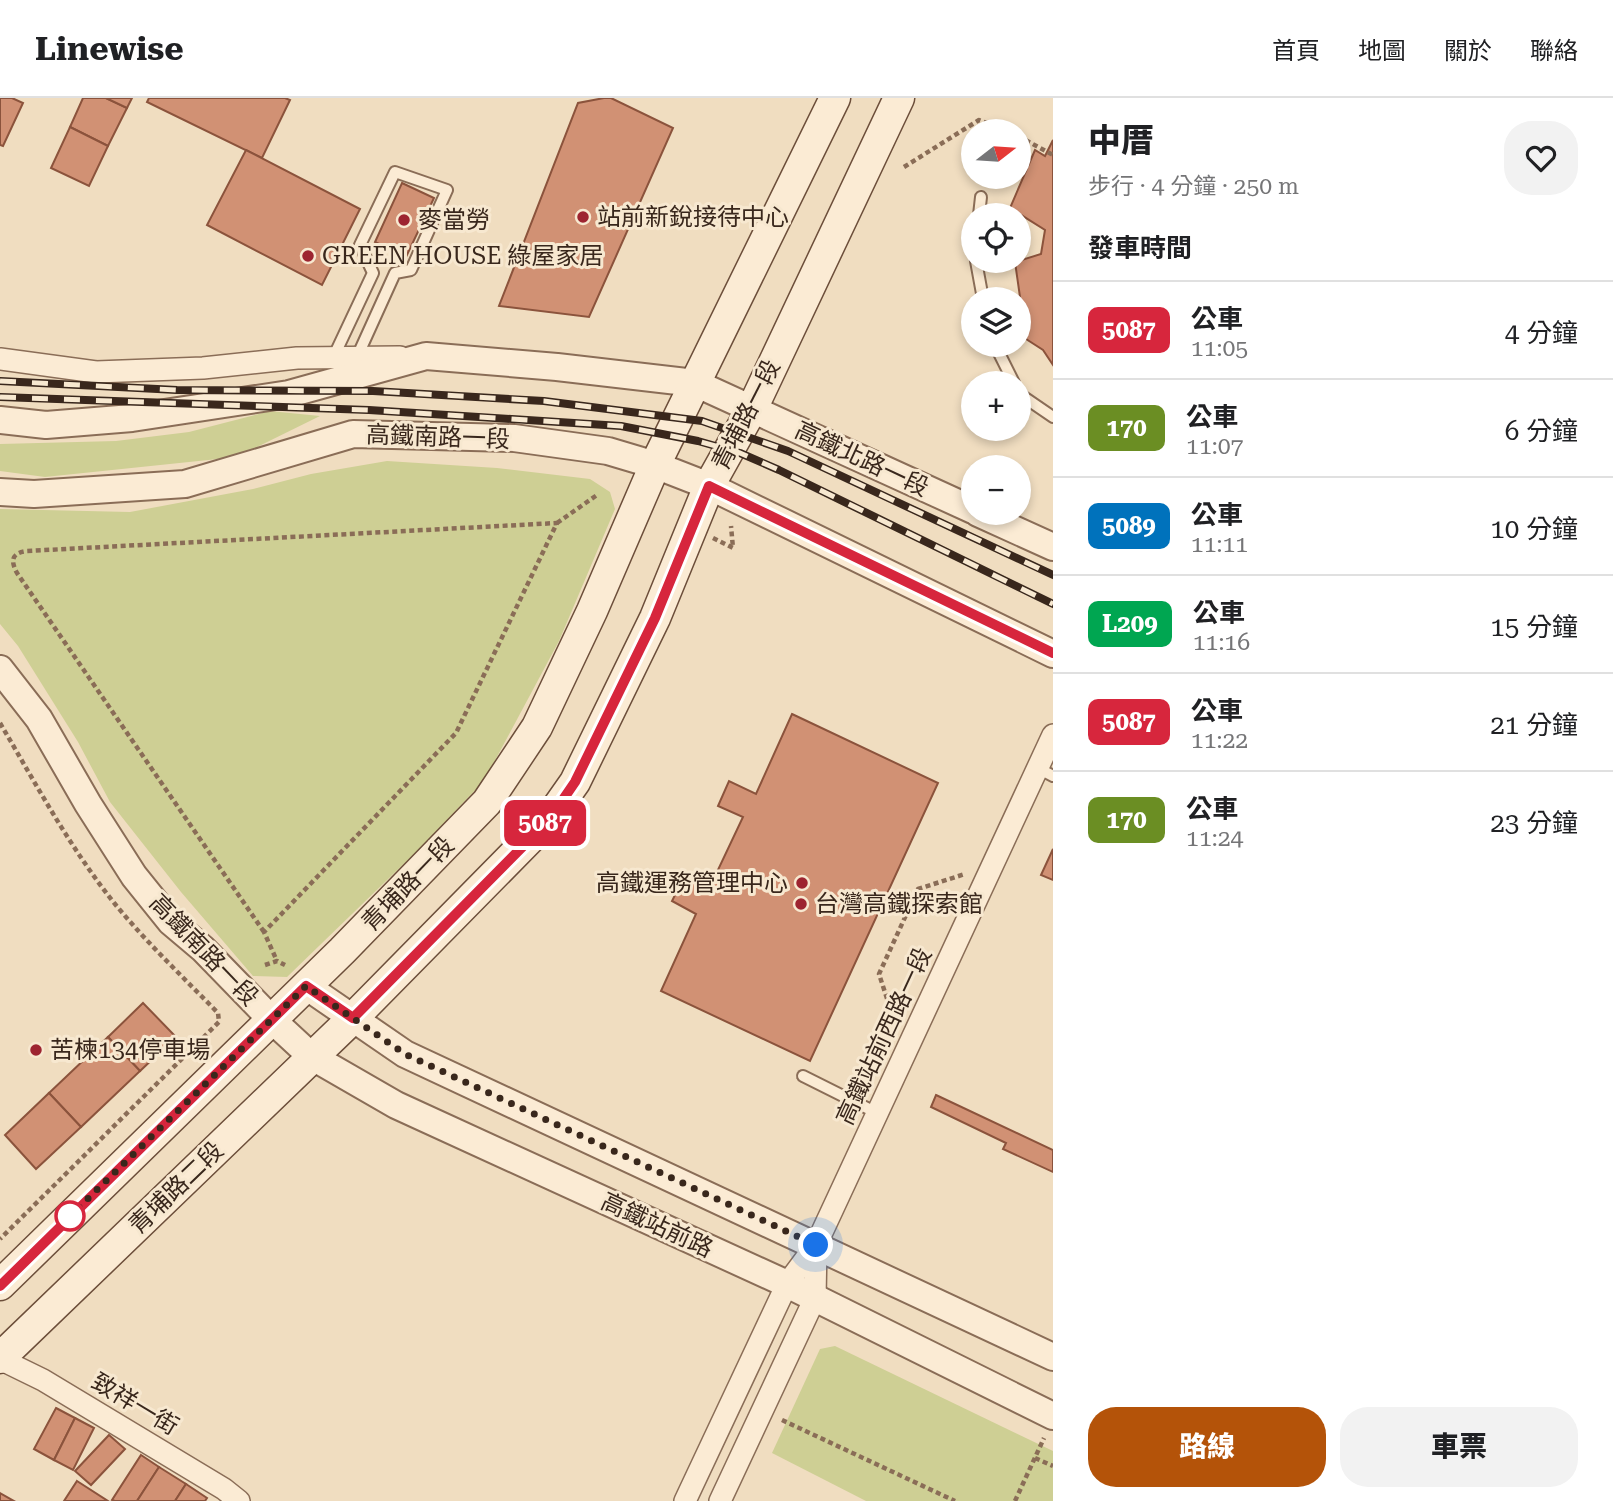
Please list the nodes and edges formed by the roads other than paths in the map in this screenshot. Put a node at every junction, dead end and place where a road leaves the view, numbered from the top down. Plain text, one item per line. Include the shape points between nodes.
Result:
1 (835, 98) edge
2 (899, 98) edge
3 (981, 197) dead end
4 (980, 203) edge
5 (426, 356) junction
6 (357, 357) junction
7 (332, 358) junction
8 (0, 359) edge
9 (695, 383) junction
10 (1031, 402) edge
11 (752, 409) junction
12 (1053, 416) edge
13 (0, 420) edge
14 (655, 465) junction
15 (709, 486) junction
16 (0, 492) edge
17 (961, 505) edge
18 (1004, 525) edge
19 (1053, 547) edge
20 (1053, 653) edge
21 (0, 669) edge
22 (1053, 735) edge
23 (1045, 772) edge
24 (306, 986) junction
25 (353, 1018) junction
26 (271, 1019) junction
27 (312, 1056) junction
28 (803, 1076) dead end
29 (877, 1113) junction
30 (816, 1245) junction
31 (787, 1284) junction
32 (0, 1285) edge
33 (815, 1298) junction
34 (1053, 1357) edge
35 (0, 1359) edge
36 (1048, 1427) edge
37 (227, 1497) edge
38 (685, 1501) edge
39 (720, 1501) edge

1 - 9 main road, 青埔路一段
2 - 11 main road, 青埔路一段
3 - 4 lane
5 - 6 street
5 - 9 street
5 - 13 street via 289,394 145,416 46,425
6 - 7 street
6 - 7 lane via 395,273 411,270 447,190 395,172 360,244 373,273
7 - 8 street via 96,372
9 - 11 street
9 - 14 main road, 青埔路一段
10 - 12 lane
11 - 15 main road, 青埔路一段
11 - 17 street, 高鐵北路一段
14 - 15 street, 高鐵南路一段
14 - 16 street, 高鐵南路一段 via 618,452 514,438 353,435 185,484
14 - 24 main road, 青埔路一段 via 537,727 487,802
15 - 20 street
15 - 25 main road, 青埔路一段 via 655,618 575,782 549,820
18 - 19 street
21 - 26 street, 高鐵南路一段 via 39,719 134,876 171,922
22 - 23 street, 高鐵站前西路一段
23 - 29 street, 高鐵站前西路一段
24 - 25 street
24 - 26 main road
25 - 27 main road, 青埔路二段
25 - 30 street, 高鐵站前路 via 405,1054
26 - 27 street, 高鐵站前路
26 - 32 main road
27 - 31 street, 高鐵站前路 via 396,1105
27 - 35 main road, 青埔路二段
28 - 29 lane
29 - 30 street, 高鐵站前西路一段
30 - 31 street, 高鐵站前西路一段
30 - 33 street, 高鐵站前西路一段
30 - 34 street, 高鐵站前路
31 - 33 street, 高鐵站前路
31 - 38 street, 高鐵站前西路一段
33 - 36 street, 高鐵站前路
33 - 39 street, 高鐵站前西路一段
35 - 37 street, 致祥一街 via 43,1380

